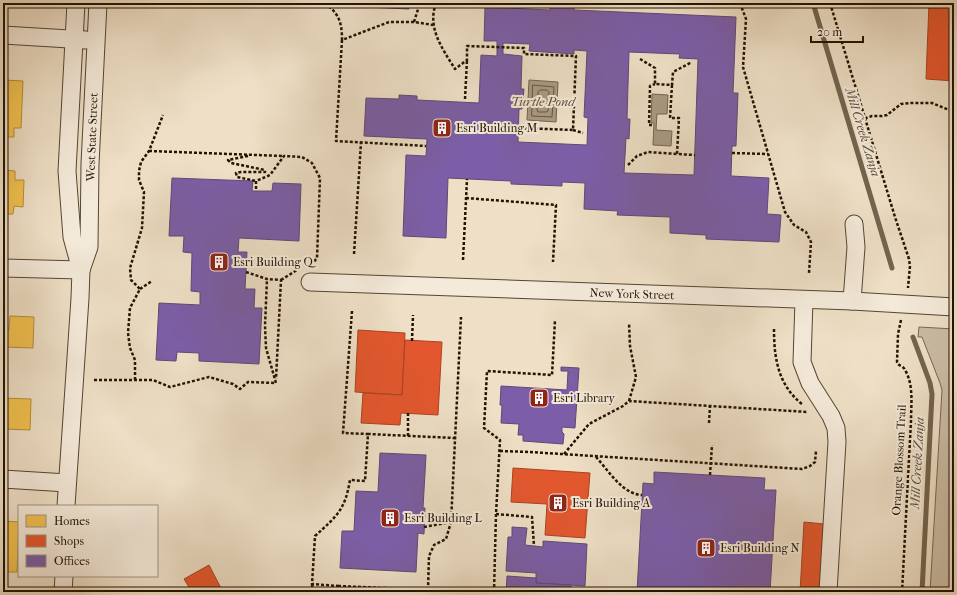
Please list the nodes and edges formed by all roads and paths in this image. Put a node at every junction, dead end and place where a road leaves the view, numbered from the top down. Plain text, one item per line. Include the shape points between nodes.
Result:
1 (76, 3) edge
2 (98, 3) edge
3 (325, 3) edge
4 (420, 3) edge
5 (436, 3) edge
6 (740, 3) edge
7 (830, 3) edge
8 (414, 22) junction
9 (433, 25) junction
10 (3, 35) edge
11 (75, 39) junction
12 (96, 40) junction
13 (342, 40) junction
14 (640, 59) dead end
15 (466, 60) junction
16 (692, 62) dead end
17 (655, 84) junction
18 (672, 85) junction
19 (465, 99) dead end
20 (954, 112) edge
21 (163, 115) dead end
22 (865, 119) junction
23 (860, 120) dead end
24 (652, 125) dead end
25 (521, 128) dead end
26 (573, 130) junction
27 (583, 133) dead end
28 (361, 142) junction
29 (426, 146) dead end
30 (149, 151) junction
31 (732, 153) dead end
32 (677, 154) junction
33 (695, 154) dead end
34 (768, 154) junction
35 (252, 155) junction
36 (284, 156) junction
37 (628, 165) dead end
38 (467, 179) dead end
39 (256, 181) junction
40 (256, 189) dead end
41 (466, 198) junction
42 (854, 224) dead end
43 (354, 254) dead end
44 (463, 260) dead end
45 (554, 262) dead end
46 (3, 268) edge
47 (81, 270) junction
48 (246, 272) dead end
49 (306, 272) junction
50 (809, 273) dead end
51 (267, 279) junction
52 (281, 280) junction
53 (152, 281) dead end
54 (908, 289) dead end
55 (140, 290) junction
56 (804, 300) junction
57 (852, 301) junction
58 (954, 307) edge
59 (352, 311) dead end
60 (413, 315) dead end
61 (461, 317) dead end
62 (555, 320) dead end
63 (629, 323) dead end
64 (898, 334) dead end
65 (412, 341) dead end
66 (94, 380) dead end
67 (135, 380) junction
68 (276, 383) junction
69 (629, 401) junction
70 (710, 406) junction
71 (810, 412) dead end
72 (408, 413) dead end
73 (709, 423) dead end
74 (368, 434) junction
75 (408, 436) junction
76 (455, 438) junction
77 (712, 445) dead end
78 (500, 451) junction
79 (816, 451) dead end
80 (564, 454) junction
81 (596, 457) junction
82 (711, 463) junction
83 (710, 475) dead end
84 (3, 479) edge
85 (67, 483) junction
86 (642, 495) dead end
87 (66, 505) edge
88 (496, 514) junction
89 (451, 522) junction
90 (424, 527) dead end
91 (534, 546) dead end
92 (64, 577) edge
93 (312, 584) junction
94 (339, 586) junction
95 (63, 592) edge
96 (313, 592) edge
97 (339, 592) edge
98 (494, 592) edge
99 (828, 592) edge
100 (902, 592) edge

1 - 11 street, West State Street
2 - 12 street, West State Street
3 - 13 path via 335,10 342,27
4 - 8 path
5 - 9 path
6 - 34 path via 746,19 742,67
7 - 22 path
8 - 9 path
8 - 13 path via 389,22
9 - 15 path via 437,40 455,69
10 - 11 street
11 - 12 street
11 - 47 street, West State Street via 67,171 72,237
12 - 47 street, West State Street via 89,247
13 - 28 path via 336,141
14 - 17 path via 654,68
15 - 19 path
15 - 26 path via 467,46 524,48 524,54 576,56
16 - 18 path via 673,72
17 - 18 path
17 - 24 path via 650,86 649,125
18 - 32 path via 670,118 679,118
20 - 22 path via 932,103 911,102 901,104 887,115
21 - 30 path
22 - 23 path
22 - 54 path via 909,259
25 - 26 path
26 - 27 path
28 - 29 path
28 - 43 path
30 - 35 path
30 - 55 path via 141,162 139,171 139,180 144,192 142,228 130,268 131,280
31 - 34 path
32 - 33 path
32 - 37 path via 648,152 637,156
34 - 50 path via 785,212 794,225 806,232 811,242
35 - 36 path
35 - 39 path via 228,160 231,163 265,170 236,173 237,177
36 - 39 path via 270,175
36 - 49 path via 302,157 312,163 320,178 317,258
38 - 41 path
39 - 40 path
41 - 44 path
41 - 45 path via 556,205
42 - 57 street via 856,247
46 - 47 street
47 - 85 street, West State Street
48 - 51 path
49 - 52 path via 296,270
49 - 56 street, New York Street
51 - 52 path
51 - 68 path via 266,348
52 - 68 path
53 - 55 path
55 - 67 path via 130,308 128,333 135,360
56 - 57 street, New York Street
56 - 99 street via 802,362 810,383 836,428
57 - 58 street, New York Street
59 - 74 path via 343,433
60 - 65 path
61 - 76 path
62 - 78 path via 552,375 487,371 484,428 500,440
63 - 69 path via 636,377
64 - 100 path, Orange Blossom Trail via 897,362 905,369 911,395
66 - 67 path
67 - 68 path via 153,380 170,387 209,377 233,384 240,389 248,382
69 - 70 path
69 - 80 path via 589,424
70 - 71 path
70 - 73 path
72 - 75 path
74 - 75 path
74 - 93 path via 365,481 350,480 347,496 339,513 315,536
75 - 76 path
76 - 89 path
77 - 82 path
78 - 80 path
78 - 88 path
79 - 82 path via 815,462 802,469
80 - 81 path
81 - 82 path
81 - 86 path via 625,490
82 - 83 path
84 - 85 street
85 - 87 street, West State Street
88 - 91 path via 532,517
88 - 98 path
89 - 90 path
89 - 94 path via 446,539 434,545 429,556 428,590
92 - 95 street
93 - 94 path
93 - 96 path
94 - 97 path

